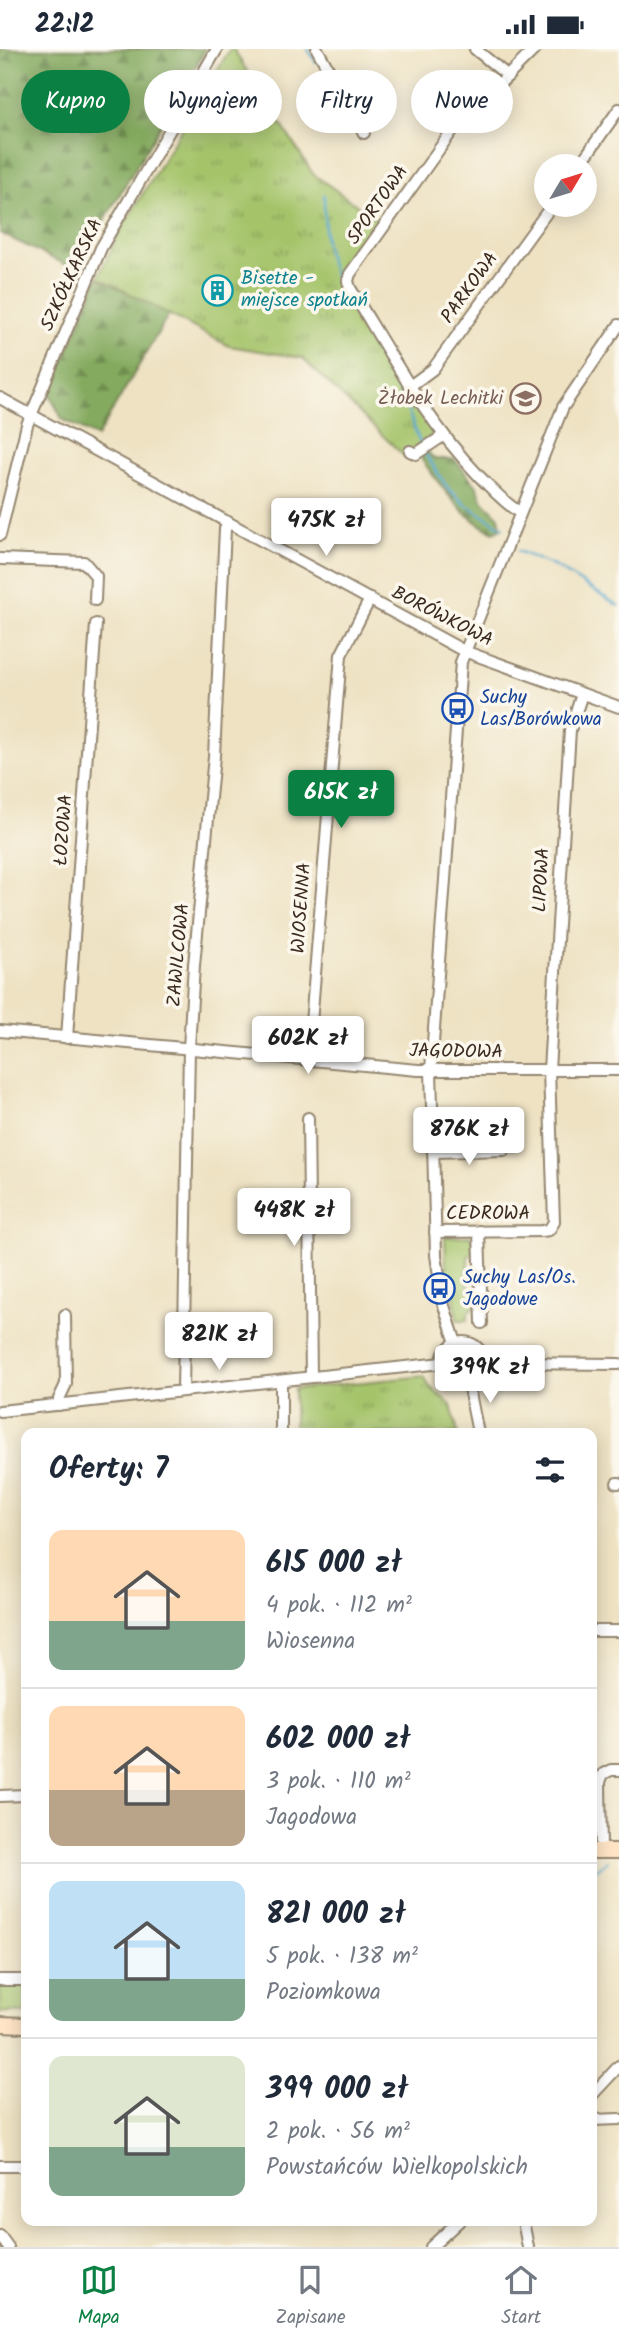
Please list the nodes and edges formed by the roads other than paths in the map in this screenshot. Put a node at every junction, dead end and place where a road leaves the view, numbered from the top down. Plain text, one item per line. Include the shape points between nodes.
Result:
1 (217, 49) edge
2 (317, 49) edge
3 (475, 49) edge
4 (535, 49) edge
5 (329, 70) edge
6 (501, 70) edge
7 (513, 71) edge
8 (619, 109) edge
9 (451, 133) edge
10 (587, 154) edge
11 (543, 217) edge
12 (619, 325) edge
13 (410, 386) junction
14 (0, 398) edge
15 (31, 415) junction
16 (443, 436) junction
17 (414, 452) dead end
18 (519, 512) junction
19 (228, 522) junction
20 (0, 535) edge
21 (0, 559) edge
22 (370, 599) junction
23 (95, 600) dead end
24 (96, 624) dead end
25 (464, 651) junction
26 (582, 694) junction
27 (619, 707) edge
28 (0, 1031) edge
29 (67, 1038) junction
30 (189, 1048) junction
31 (308, 1060) junction
32 (431, 1070) junction
33 (549, 1070) junction
34 (619, 1070) edge
35 (308, 1118) dead end
36 (504, 1150) dead end
37 (433, 1152) junction
38 (435, 1231) junction
39 (479, 1231) junction
40 (65, 1315) dead end
41 (482, 1323) dead end
42 (456, 1343) junction
43 (442, 1363) junction
44 (484, 1363) junction
45 (619, 1364) edge
46 (312, 1377) junction
47 (281, 1381) junction
48 (468, 1383) junction
49 (66, 1384) junction
50 (183, 1391) junction
51 (75, 1403) junction
52 (59, 1405) junction
53 (0, 1411) edge
54 (281, 1428) edge
55 (477, 1428) edge
56 (597, 1631) edge
57 (619, 1631) edge
58 (619, 1770) edge
59 (0, 1795) edge
60 (21, 1795) edge
61 (597, 1834) edge
62 (597, 1851) edge
63 (619, 1851) edge
64 (0, 1980) edge
65 (21, 1980) edge
66 (0, 2024) edge
67 (21, 2025) edge
68 (619, 2066) edge
69 (597, 2090) edge
70 (619, 2119) edge
71 (597, 2120) edge
72 (0, 2166) edge
73 (21, 2166) edge
74 (453, 2226) edge
75 (524, 2226) edge
76 (0, 2236) edge
77 (8, 2247) edge
78 (430, 2247) edge
79 (528, 2247) edge

1 - 15 street, SZKÓŁKARSKA via 101,248
2 - 5 street
3 - 6 street
4 - 7 street, SPORTOWA
8 - 10 street
9 - 13 street, SPORTOWA via 349,278 350,288
11 - 13 street, PARKOWA via 433,369
12 - 18 street via 563,407
13 - 16 street, SPORTOWA
14 - 15 street, BORÓWKOWA
15 - 19 street, BORÓWKOWA
15 - 20 street, SZKÓŁKARSKA
16 - 17 street
16 - 18 street, SPORTOWA
18 - 25 street
19 - 22 street, BORÓWKOWA
19 - 30 street, ZAWILCOWA
21 - 23 street via 84,562 96,576
22 - 25 street, BORÓWKOWA
22 - 31 street, WIOSENNA via 341,655
24 - 29 street, ŁOZOWA
25 - 26 street, BORÓWKOWA
25 - 32 street
26 - 27 street, BORÓWKOWA
26 - 33 street, LIPOWA via 570,730
28 - 29 street, JAGODOWA
29 - 30 street, JAGODOWA
30 - 31 street, JAGODOWA
30 - 50 street, ZAWILCOWA
31 - 32 street, JAGODOWA
32 - 33 street, JAGODOWA
32 - 37 street
33 - 34 street, JAGODOWA
33 - 39 street, CEDROWA via 554,1222 542,1231
35 - 46 street
36 - 37 street
37 - 38 street
38 - 39 street, CEDROWA
38 - 42 street via 440,1289
39 - 41 street
40 - 49 street
42 - 43 street via 444,1353
42 - 44 street via 475,1346
43 - 46 street
43 - 48 street via 450,1379
44 - 45 street
44 - 48 street via 478,1378
46 - 47 street
47 - 50 street
47 - 54 street
48 - 55 street
49 - 51 street
49 - 52 street
50 - 51 street
51 - 52 street
52 - 53 street
56 - 57 street
58 - 61 street via 603,1774 600,1782
59 - 60 street
62 - 63 street
64 - 65 street
66 - 67 street
68 - 69 street
70 - 71 street
72 - 73 street
74 - 78 street
75 - 79 street
76 - 77 street

